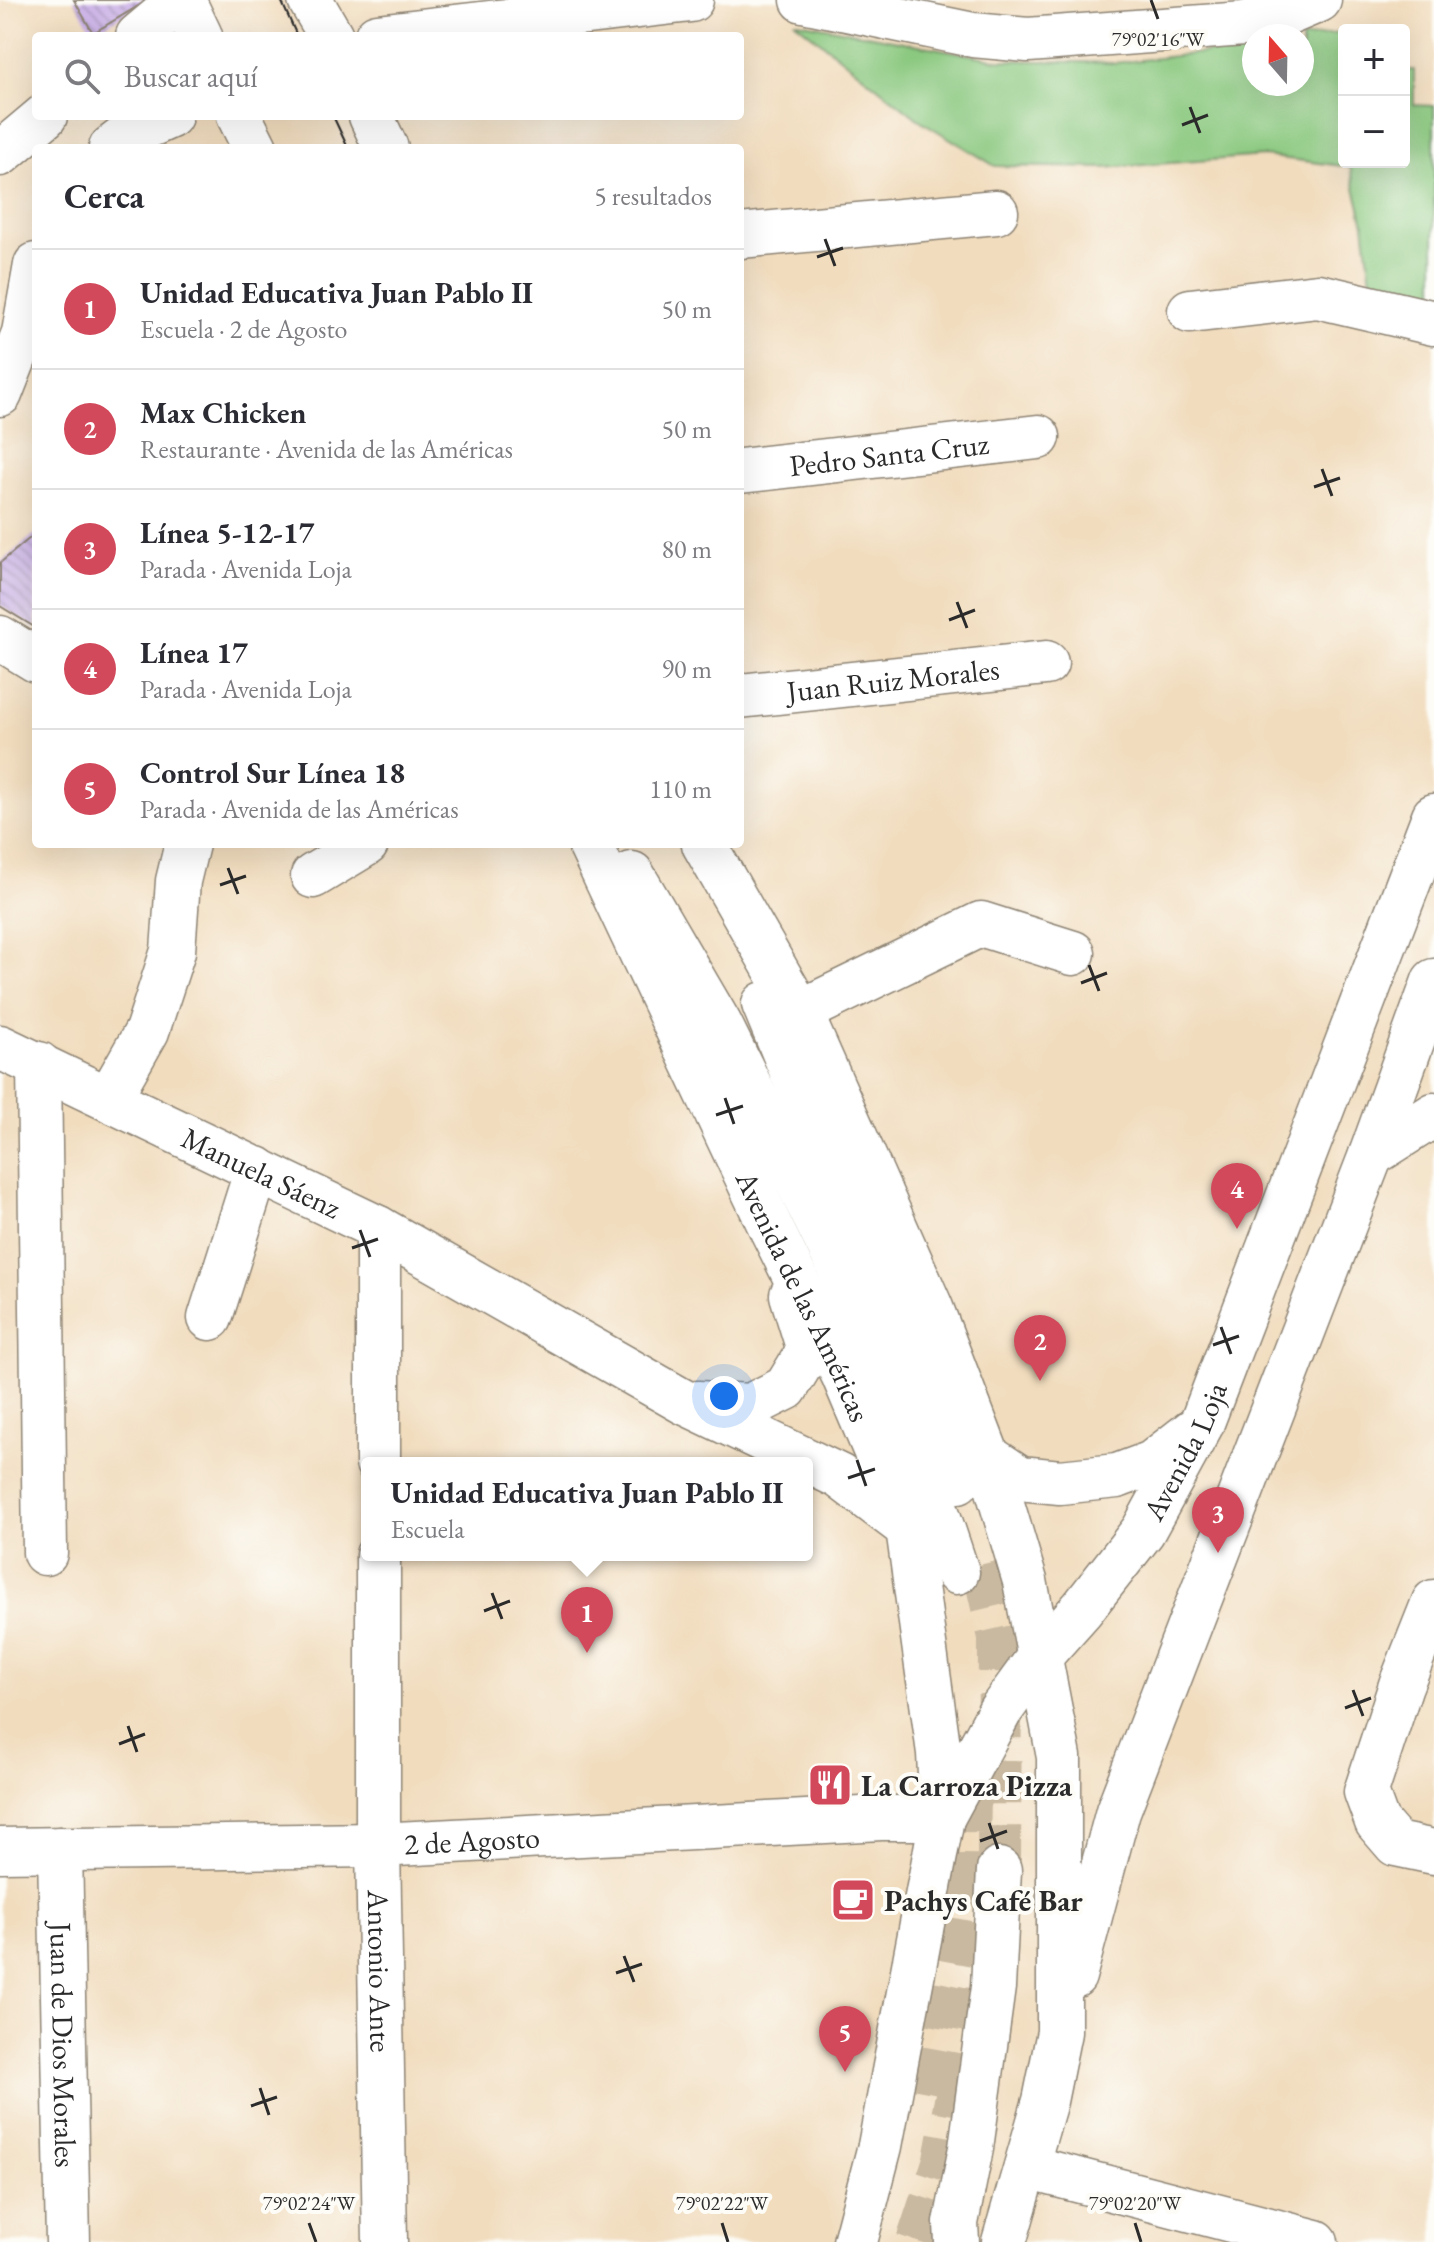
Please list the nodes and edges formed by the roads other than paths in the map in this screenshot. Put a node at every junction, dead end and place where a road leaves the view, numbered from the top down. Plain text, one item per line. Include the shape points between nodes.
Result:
1 (182, 0) edge
2 (310, 0) edge
3 (691, 0) edge
4 (803, 0) edge
5 (1319, 0) edge
6 (143, 32) edge
7 (198, 32) edge
8 (329, 32) edge
9 (412, 32) edge
10 (40, 120) edge
11 (161, 120) edge
12 (241, 120) edge
13 (373, 120) edge
14 (116, 144) edge
15 (253, 144) edge
16 (384, 144) edge
17 (0, 154) edge
18 (996, 212) dead end
19 (744, 236) edge
20 (32, 288) edge
21 (1190, 311) dead end
22 (1434, 323) edge
23 (0, 394) edge
24 (1038, 437) dead end
25 (744, 471) edge
26 (0, 638) edge
27 (32, 658) edge
28 (1046, 663) dead end
29 (744, 696) edge
30 (1434, 816) edge
31 (186, 848) edge
32 (359, 848) edge
33 (592, 848) edge
34 (617, 848) edge
35 (705, 848) edge
36 (705, 848) edge
37 (313, 876) dead end
38 (1073, 953) dead end
39 (1434, 981) edge
40 (800, 1012) junction
41 (19, 1056) edge
42 (109, 1098) junction
43 (1434, 1115) edge
44 (1371, 1155) junction
45 (257, 1169) junction
46 (378, 1228) junction
47 (771, 1228) junction
48 (210, 1318) dead end
49 (684, 1402) junction
50 (1201, 1425) junction
51 (378, 1457) edge
52 (799, 1457) edge
53 (988, 1457) junction
54 (813, 1464) edge
55 (908, 1528) junction
56 (45, 1553) dead end
57 (378, 1561) edge
58 (1434, 1602) edge
59 (1040, 1656) junction
60 (942, 1818) junction
61 (378, 1845) junction
62 (1415, 1848) edge
63 (60, 1849) junction
64 (0, 1850) edge
65 (999, 1870) tunnel mouth
66 (1059, 2032) junction
67 (1027, 2167) junction
68 (68, 2242) edge
69 (385, 2242) edge
70 (855, 2242) edge
71 (957, 2242) edge
72 (1004, 2242) edge
73 (1316, 2242) edge

1 - 6 main road
1 - 7 main road
2 - 8 main road
3 - 9 main road
4 - 5 main road via 973,35 1028,40 1244,24
10 - 17 main road
11 - 14 main road
12 - 15 main road
13 - 16 main road
18 - 19 main road
20 - 23 main road via 24,333
21 - 22 main road via 1318,296
24 - 25 main road, Pedro Santa Cruz
26 - 27 main road
28 - 29 main road, Juan Ruiz Morales
30 - 50 main road, Avenida Loja
31 - 42 main road via 173,951 147,1031
32 - 37 main road
33 - 47 main road, Avenida de las Américas
34 - 35 main road, Avenida de las Américas via 719,1023 829,1246 970,1568 930,1391 851,1214
36 - 40 main road, Avenida de las Américas
38 - 40 main road via 981,924
39 - 44 main road, Avenida Loja
40 - 53 main road, Avenida de las Américas via 931,1308
41 - 42 main road, Manuela Sáenz
41 - 56 main road
42 - 45 main road, Manuela Sáenz
43 - 44 main road
44 - 66 main road, Avenida Loja via 1118,1811
45 - 46 main road, Manuela Sáenz
45 - 48 main road
46 - 49 main road, Manuela Sáenz
46 - 51 main road
47 - 49 main road, Manuela Sáenz via 809,1350 786,1388 750,1406
47 - 55 main road, Avenida de las Américas via 843,1374
49 - 52 main road, Manuela Sáenz
50 - 53 main road via 1152,1463 1117,1476 1060,1482 1020,1478
50 - 59 main road, Avenida Loja via 1143,1531
53 - 59 main road, Avenida de las Américas via 1025,1581
54 - 55 main road, Manuela Sáenz via 839,1476
55 - 60 main road, Avenida de las Américas via 939,1753
57 - 61 main road, Antonio Ante
58 - 62 main road via 1366,1792 1377,1822
59 - 60 main road, Avenida Loja via 1000,1711
59 - 66 main road, Avenida de las Américas via 1059,1757
60 - 61 main road, 2 de Agosto
60 - 70 main road, Avenida de las Américas via 880,2146
61 - 63 main road, 2 de Agosto
61 - 69 main road, Antonio Ante
63 - 64 main road, 2 de Agosto
63 - 68 main road, Juan de Dios Morales
65 - 71 main road via 993,1987
66 - 67 main road, Avenida de las Américas
67 - 72 main road, Avenida de las Américas
67 - 73 main road

